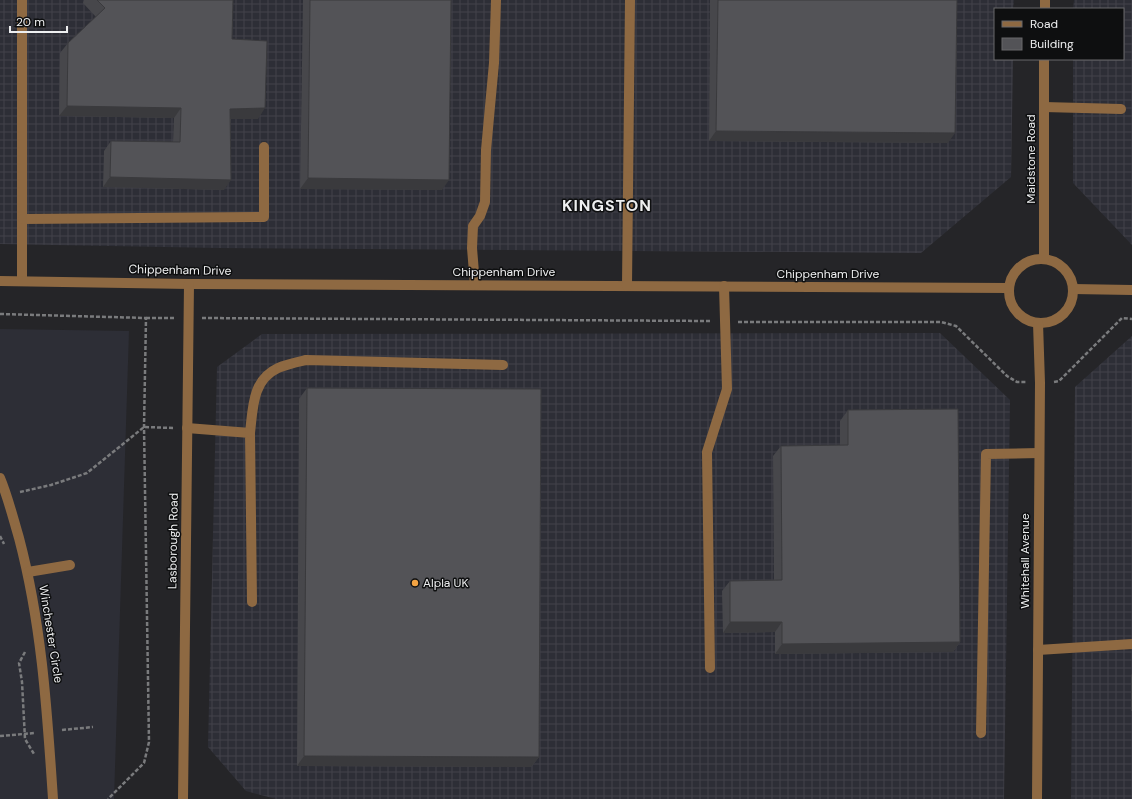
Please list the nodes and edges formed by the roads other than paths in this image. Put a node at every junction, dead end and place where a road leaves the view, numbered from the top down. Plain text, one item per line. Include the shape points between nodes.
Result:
1 (22, 0) edge
2 (496, 0) edge
3 (630, 0) edge
4 (1044, 60) edge
5 (1044, 107) junction
6 (1121, 109) dead end
7 (264, 147) dead end
8 (23, 219) junction
9 (1044, 259) junction
10 (0, 281) edge
11 (22, 281) junction
12 (189, 284) junction
13 (475, 285) junction
14 (627, 286) junction
15 (724, 286) junction
16 (1009, 288) junction
17 (1073, 289) junction
18 (1132, 290) edge
19 (1038, 324) junction
20 (503, 364) dead end
21 (187, 428) junction
22 (250, 433) junction
23 (1039, 453) junction
24 (0, 478) edge
25 (70, 565) dead end
26 (28, 572) junction
27 (252, 602) dead end
28 (1132, 644) edge
29 (1038, 650) junction
30 (710, 668) dead end
31 (981, 734) dead end
32 (53, 799) edge
33 (183, 799) edge
34 (1037, 799) edge

1 - 8 street
2 - 13 street via 485,202 473,226
3 - 14 street
4 - 5 street, Maidstone Road
5 - 6 street
5 - 9 street, Maidstone Road
7 - 8 street via 264,217
8 - 11 street
9 - 16 street via 1024,264 1011,278
9 - 17 street via 1064,269
10 - 11 street, Chippenham Drive
11 - 12 street, Chippenham Drive
12 - 13 street, Chippenham Drive
12 - 21 street, Lasborough Road
13 - 14 street, Chippenham Drive
14 - 15 street, Chippenham Drive
15 - 16 street, Chippenham Drive
15 - 30 street via 726,389 707,452
16 - 19 street via 1011,305 1016,312 1026,320
17 - 18 street
17 - 19 street via 1069,307 1064,314 1048,323
19 - 23 street, Whitehall Avenue
20 - 22 street via 306,360 278,368 263,379 255,392
21 - 22 street
21 - 33 street, Lasborough Road
22 - 27 street
23 - 29 street, Whitehall Avenue
23 - 31 street via 986,454
24 - 26 street, Winchester Circle via 7,494
25 - 26 street
26 - 32 street, Winchester Circle via 45,679
28 - 29 street
29 - 34 street, Whitehall Avenue

